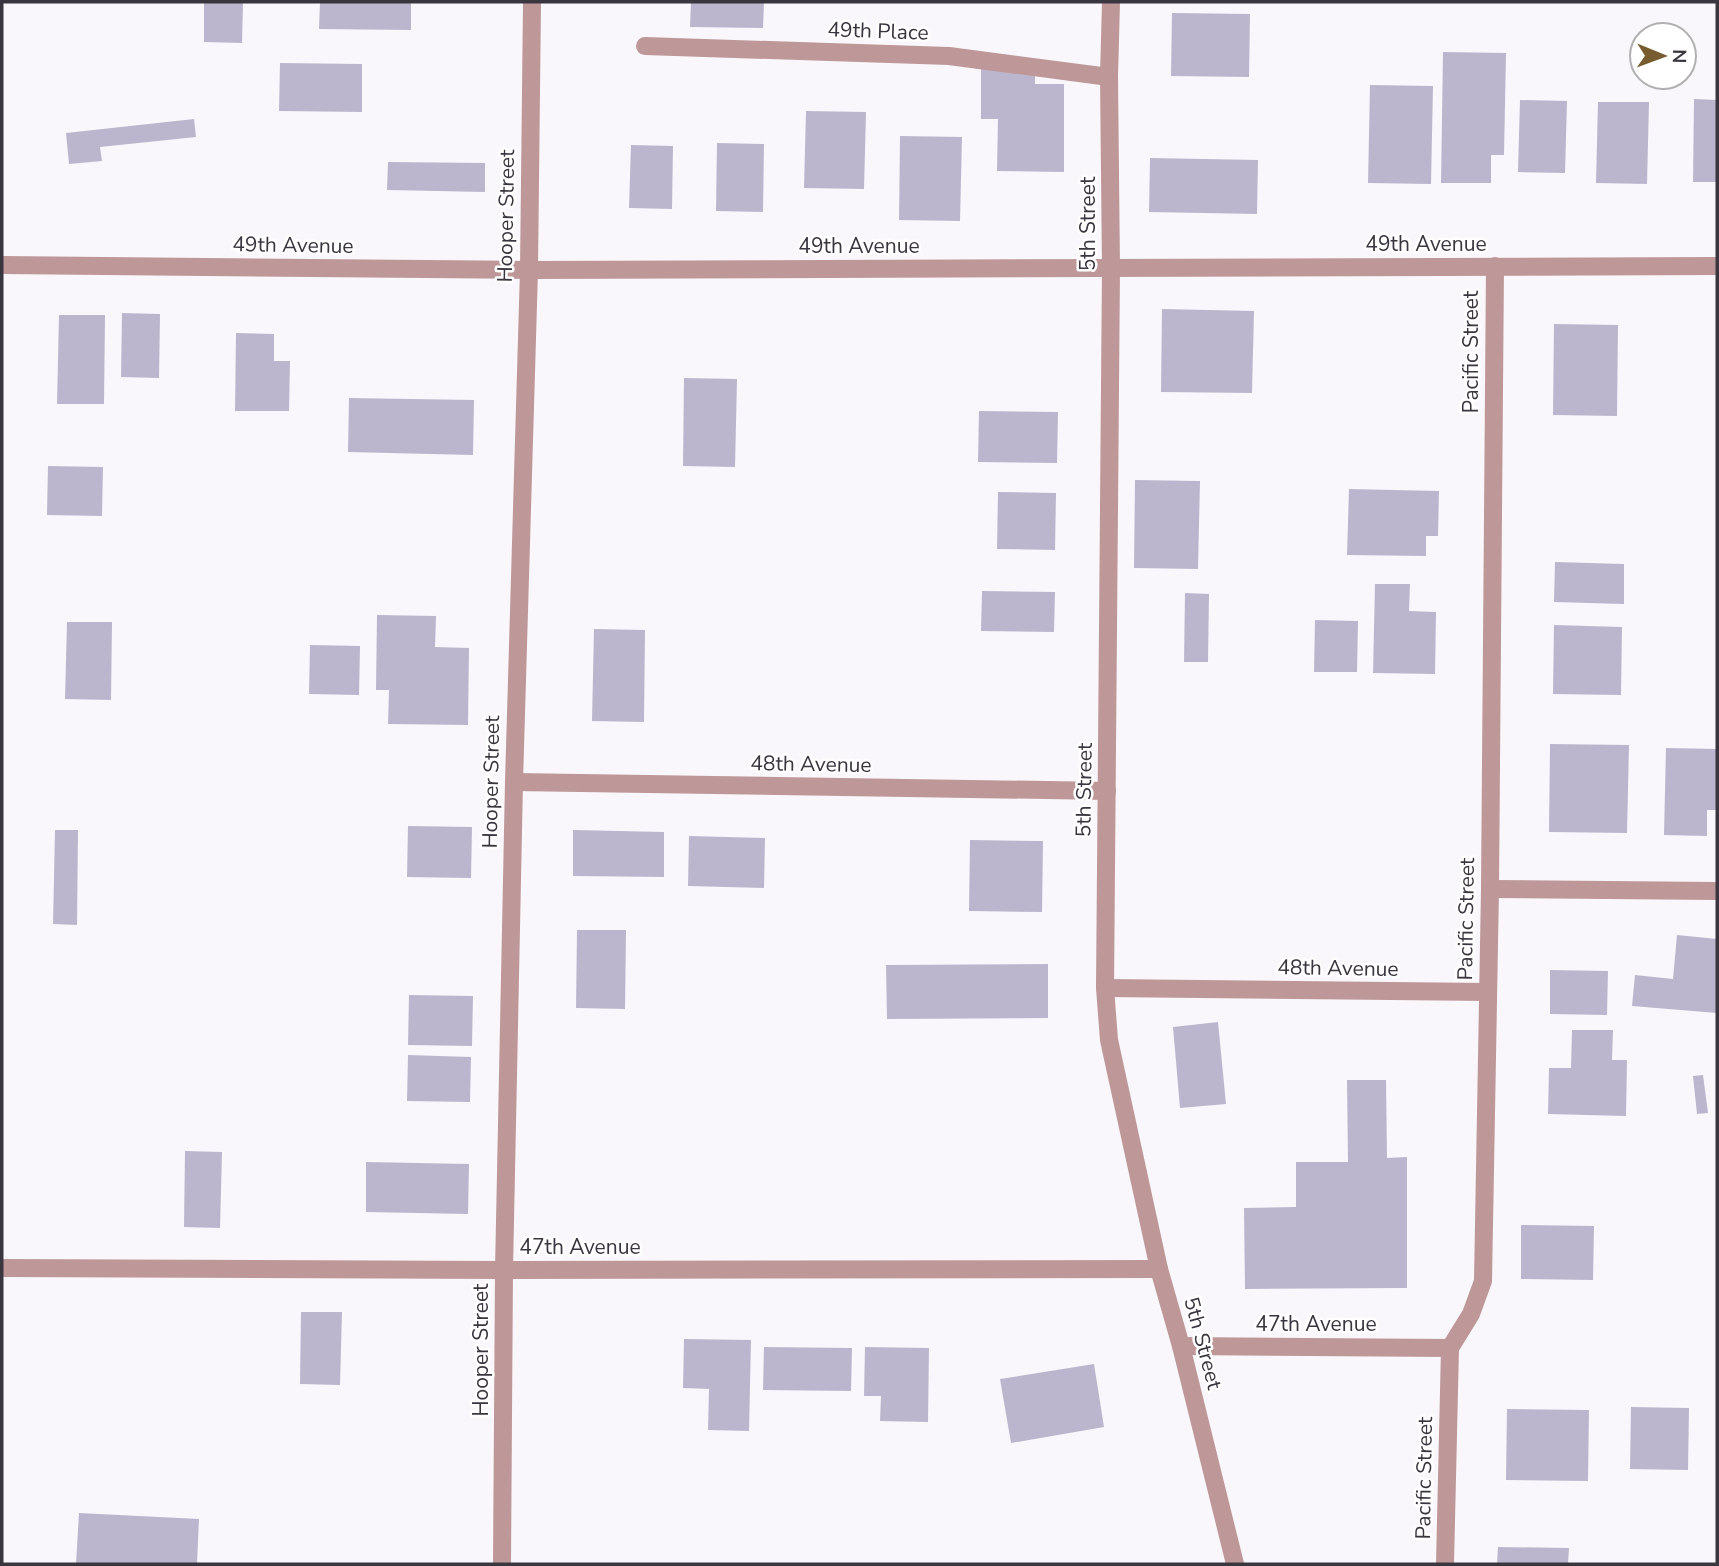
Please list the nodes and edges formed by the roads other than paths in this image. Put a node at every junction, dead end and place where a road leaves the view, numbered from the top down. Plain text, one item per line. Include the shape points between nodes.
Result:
1 (531, 2) edge
2 (1111, 2) edge
3 (645, 46) dead end
4 (1109, 77) junction
5 (2, 265) edge
6 (1495, 266) junction
7 (1717, 266) edge
8 (1111, 268) junction
9 (529, 270) junction
10 (514, 782) junction
11 (1107, 791) junction
12 (1490, 889) junction
13 (1717, 891) edge
14 (1105, 988) junction
15 (1487, 992) junction
16 (2, 1268) edge
17 (1159, 1269) junction
18 (504, 1270) junction
19 (1181, 1346) junction
20 (1450, 1348) junction
21 (502, 1564) edge
22 (1235, 1564) edge
23 (1445, 1564) edge

1 - 9 street, Hooper Street
2 - 4 street, 5th Street
3 - 4 street, 49th Place via 949,56
4 - 8 street, 5th Street
5 - 9 street, 49th Avenue
6 - 7 street, 49th Avenue
6 - 8 street, 49th Avenue
6 - 12 street, Pacific Street
8 - 9 street, 49th Avenue
8 - 11 street, 5th Street
9 - 10 street, Hooper Street
10 - 11 street, 48th Avenue
10 - 18 street, Hooper Street
11 - 14 street, 5th Street
12 - 13 street
12 - 15 street, Pacific Street
14 - 15 street, 48th Avenue
14 - 17 street, 5th Street via 1110,1040
15 - 20 street, Pacific Street via 1483,1281 1471,1314
16 - 18 street, 47th Avenue
17 - 18 street, 47th Avenue
17 - 19 street, 5th Street
18 - 21 street, Hooper Street
19 - 20 street, 47th Avenue
19 - 22 street, 5th Street
20 - 23 street, Pacific Street

